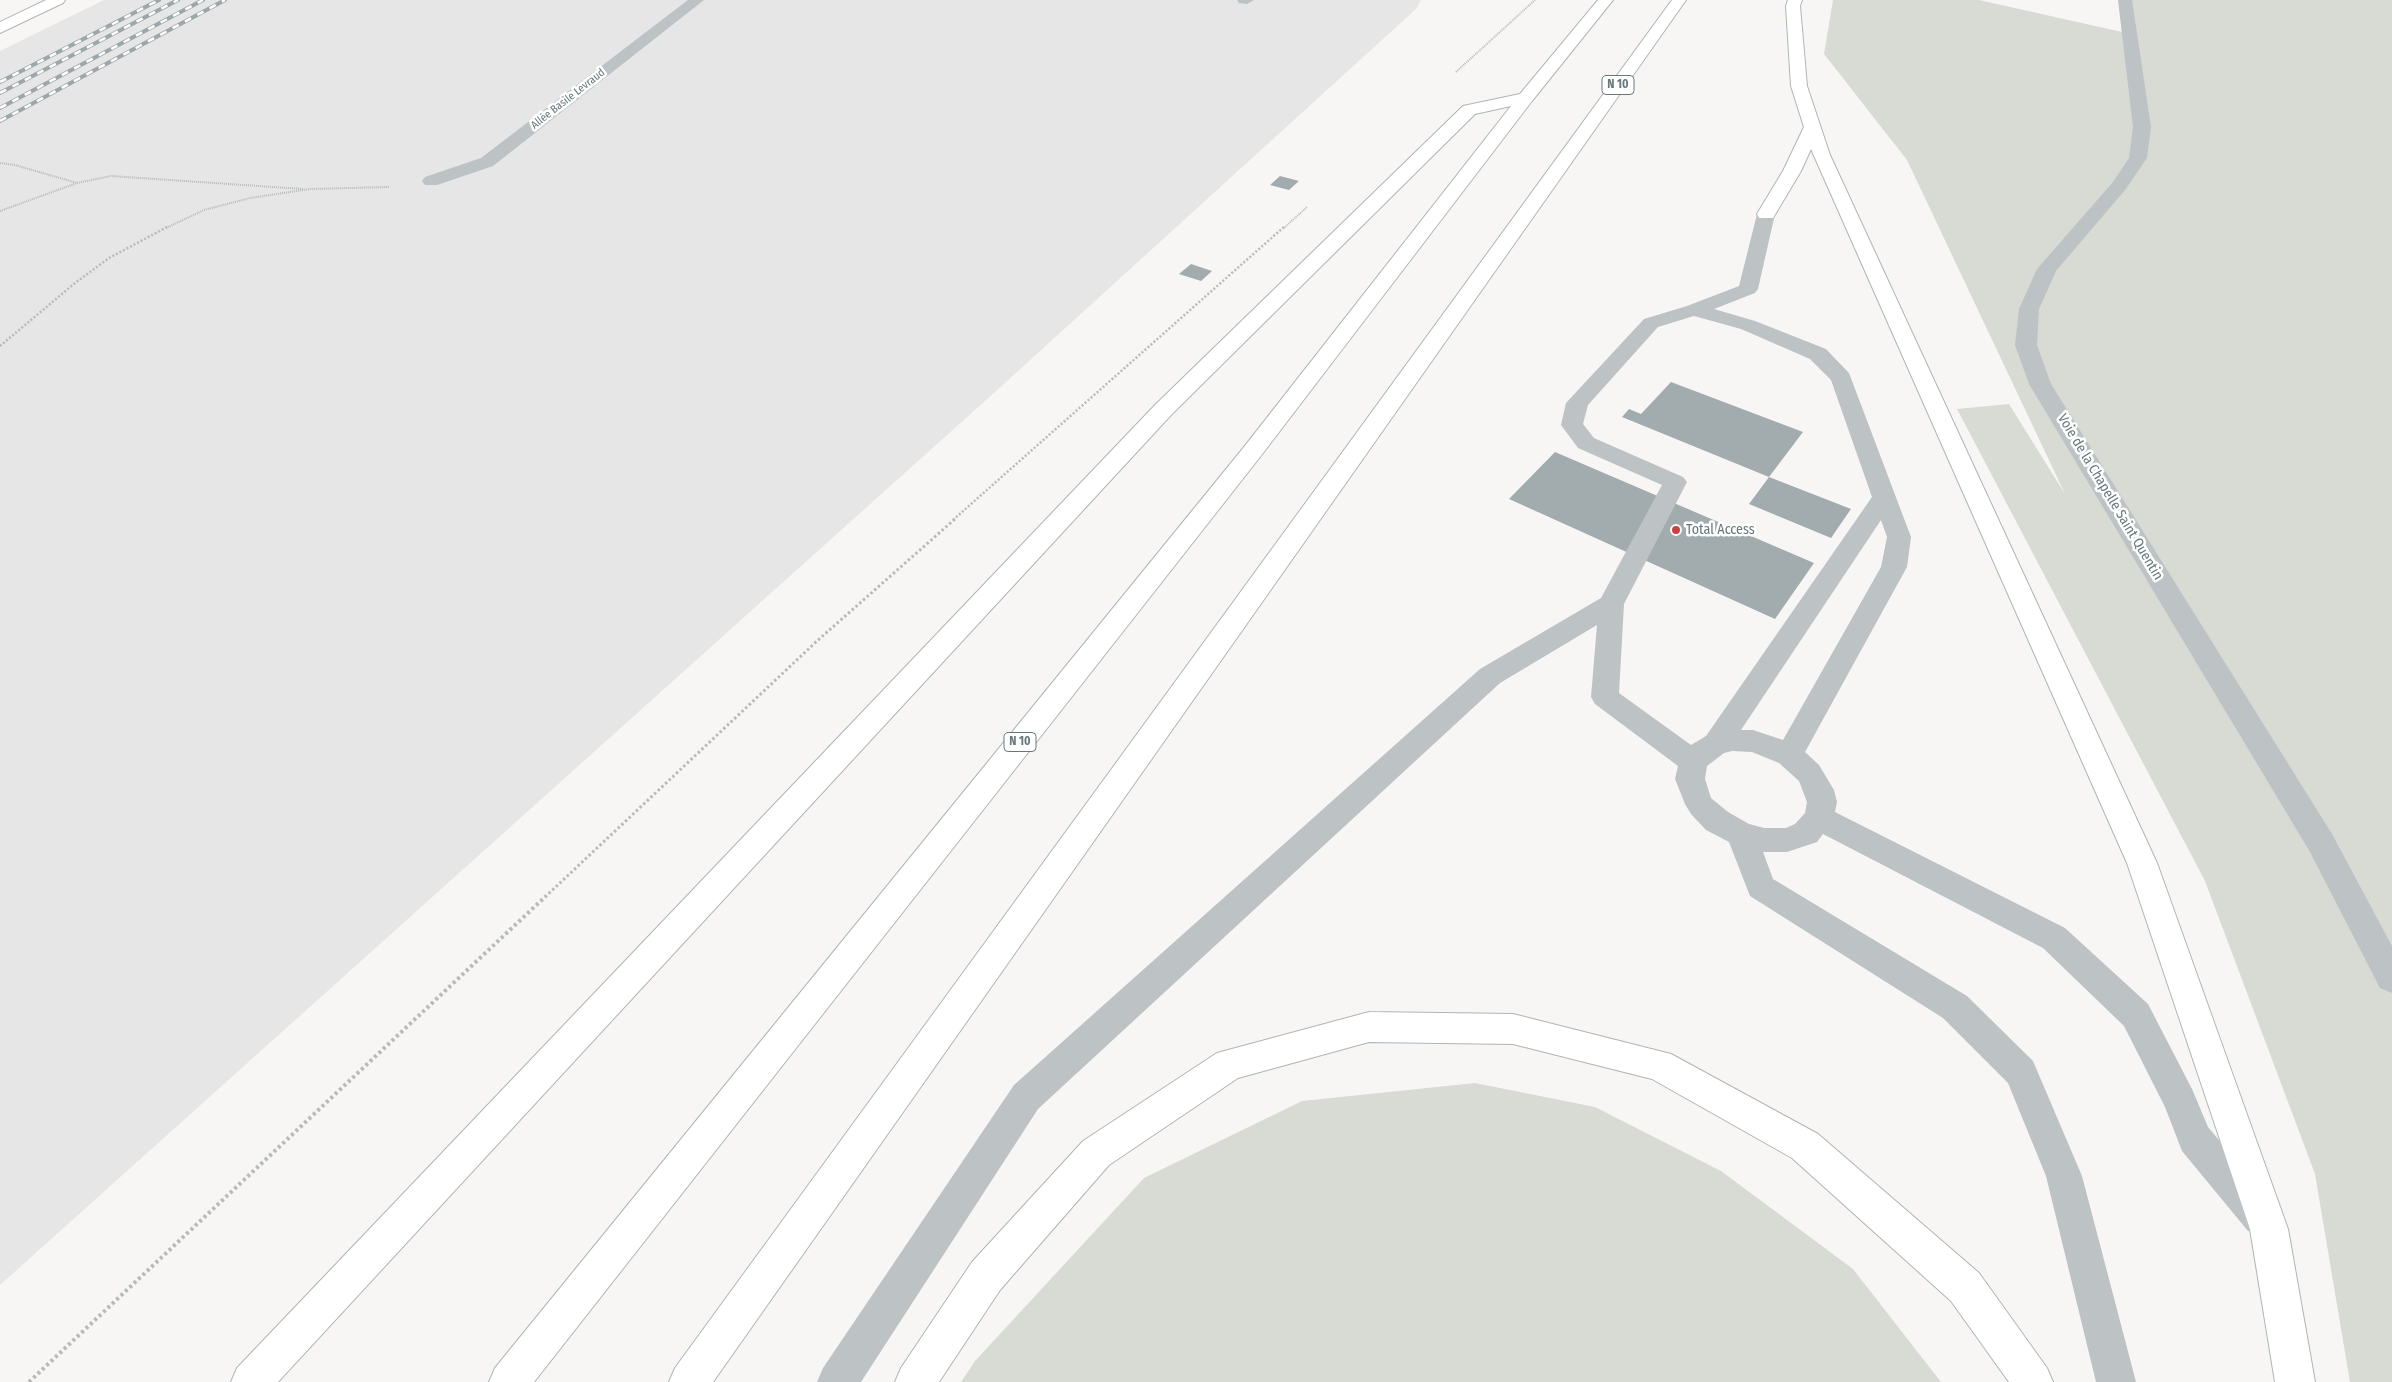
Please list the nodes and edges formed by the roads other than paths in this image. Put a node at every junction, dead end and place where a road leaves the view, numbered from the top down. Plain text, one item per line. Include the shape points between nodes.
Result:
1 (58, 0) edge
2 (697, 0) edge
3 (1606, 0) edge
4 (1679, 0) edge
5 (1795, 0) edge
6 (2125, 0) edge
7 (0, 28) edge
8 (1526, 98) junction
9 (1812, 127) junction
10 (431, 181) road end
11 (1766, 214) joint
12 (1694, 310) junction
13 (1885, 496) junction
14 (1611, 604) junction
15 (1716, 744) junction
16 (1789, 755) junction
17 (1693, 762) junction
18 (1819, 818) junction
19 (1741, 834) junction
20 (2392, 978) edge
21 (2270, 1229) junction
22 (251, 1382) edge
23 (509, 1382) edge
24 (689, 1382) edge
25 (837, 1382) edge
26 (915, 1382) edge
27 (2033, 1382) edge
28 (2116, 1382) edge
29 (2294, 1382) edge

1 - 7 main road
2 - 10 street, Allée Basile Levraud via 487,162
3 - 8 main road, N 10
4 - 24 main road, N 10
5 - 9 main road via 1799,86
6 - 20 street, Voie de la Chapelle Saint Quentin via 2142,127 2138,158 2120,186 2047,269 2029,309 2026,345 2040,384 2321,843
8 - 22 main road via 1469,110 1163,410
8 - 23 main road, N 10 via 1252,452
9 - 11 main road via 1792,171
9 - 21 main road via 1820,155 2142,862
11 - 12 street via 1748,289
12 - 13 street via 1748,325 1818,354 1842,378
12 - 14 street via 1651,323 1578,403 1572,425 1586,443 1675,482
13 - 15 street
13 - 16 street via 1900,537 1894,567
14 - 17 street via 1605,697
14 - 25 street via 1490,676 1026,1097
15 - 16 street via 1732,740 1753,742
15 - 17 street
16 - 18 street via 1809,773 1819,790 1822,802
17 - 19 street via 1690,778 1701,806 1717,821
18 - 19 street via 1806,833 1787,840 1764,840
18 - 21 street via 2054,938 2136,1016 2180,1101 2195,1139
19 - 28 street via 1761,887 1955,1007 2021,1072 2064,1176
21 - 29 main road
26 - 27 main road via 986,1276 1096,1153 1229,1064 1369,1027 1513,1029 1659,1065 1805,1146 1965,1287

